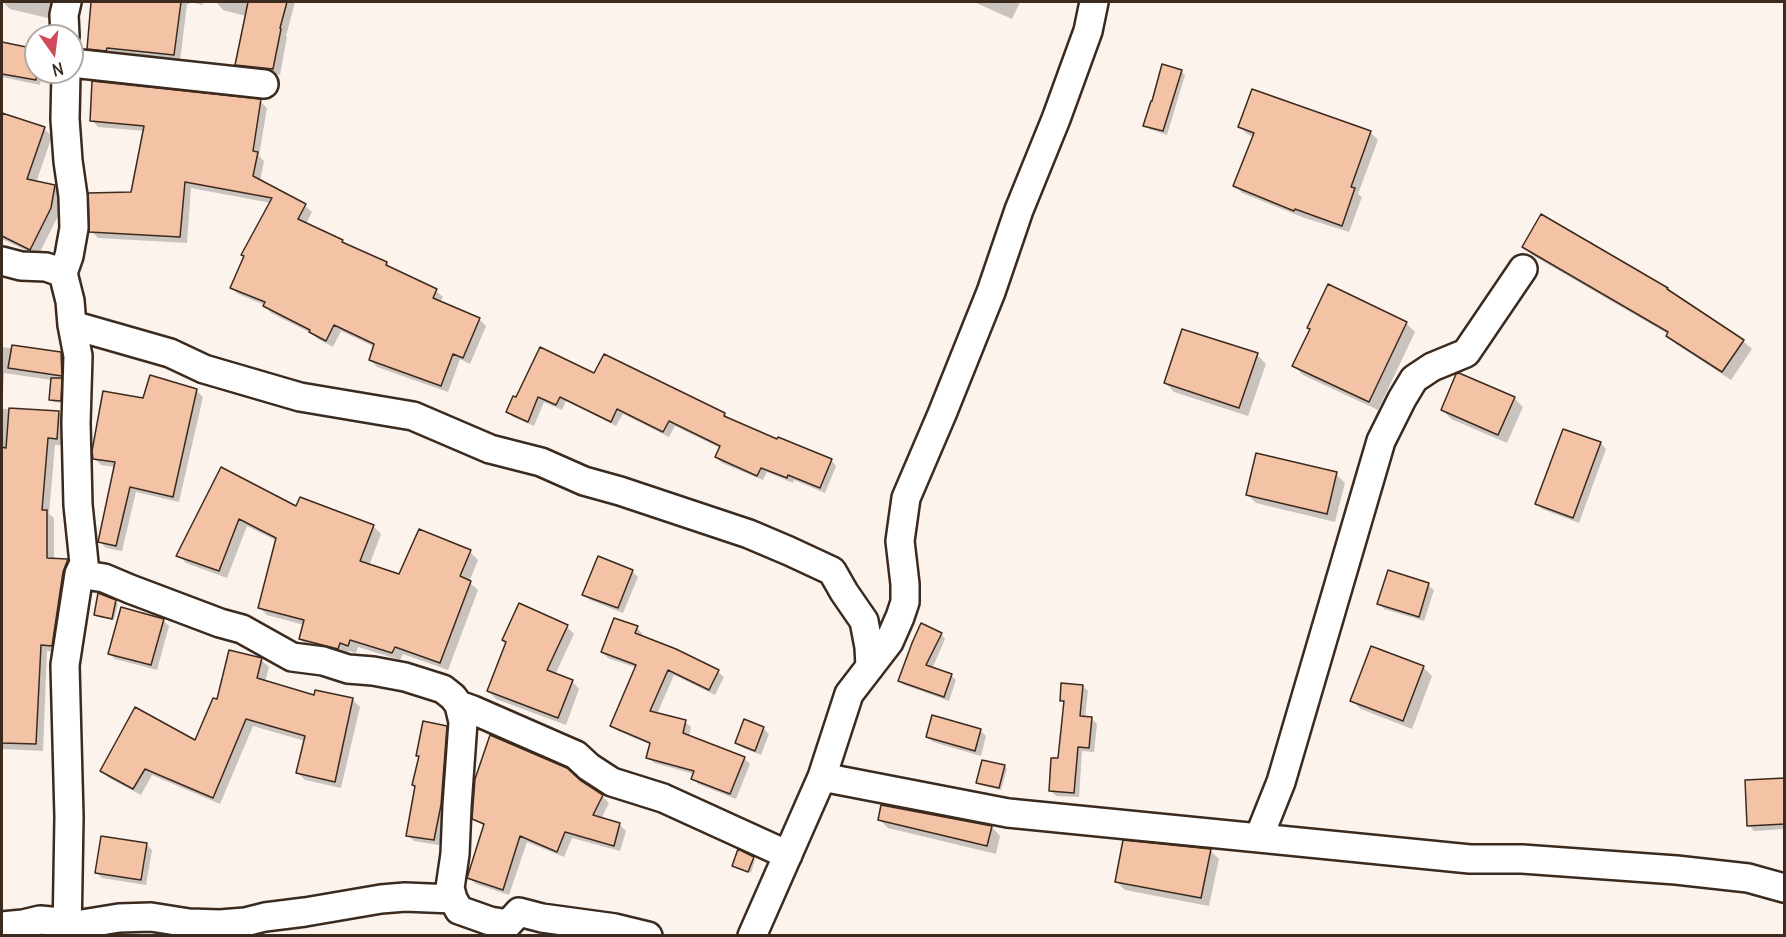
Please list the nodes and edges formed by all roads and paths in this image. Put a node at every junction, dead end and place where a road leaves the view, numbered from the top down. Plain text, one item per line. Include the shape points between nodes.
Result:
1 (67, 2) edge
2 (1094, 2) edge
3 (64, 24) edge
4 (84, 64) edge
5 (66, 84) edge
6 (264, 84) dead end
7 (2, 261) edge
8 (1523, 269) dead end
9 (63, 273) junction
10 (72, 325) junction
11 (79, 574) junction
12 (870, 667) junction
13 (459, 705) junction
14 (822, 777) junction
15 (1259, 837) junction
16 (788, 855) junction
17 (1785, 888) edge
18 (453, 899) junction
19 (2, 926) edge
20 (67, 929) edge
21 (648, 936) edge
22 (752, 936) edge

1 - 3 street
2 - 12 street via 1088,31 991,292 906,498 900,541 905,602 889,642
4 - 6 street
5 - 9 street via 74,228
7 - 9 street
8 - 15 street via 1466,353 1414,379 1382,441 1281,782
9 - 10 street
10 - 11 street via 78,356 78,505 84,564
10 - 12 street via 300,397 413,416 490,449 540,462 584,482 749,534 789,551 832,571 864,621
11 - 13 street via 104,578 242,629 292,657 405,677 443,689
11 - 20 street via 65,665
12 - 14 street via 849,694
13 - 16 street via 576,755 612,782 663,798
13 - 18 street via 464,722 450,888
14 - 15 street via 1008,813
14 - 16 street
15 - 17 street via 1470,859 1676,870 1748,878
16 - 22 street
18 - 20 street via 389,898 220,924 151,916 119,918
18 - 21 street via 459,910 490,921 508,924 519,912
19 - 20 street via 40,920

